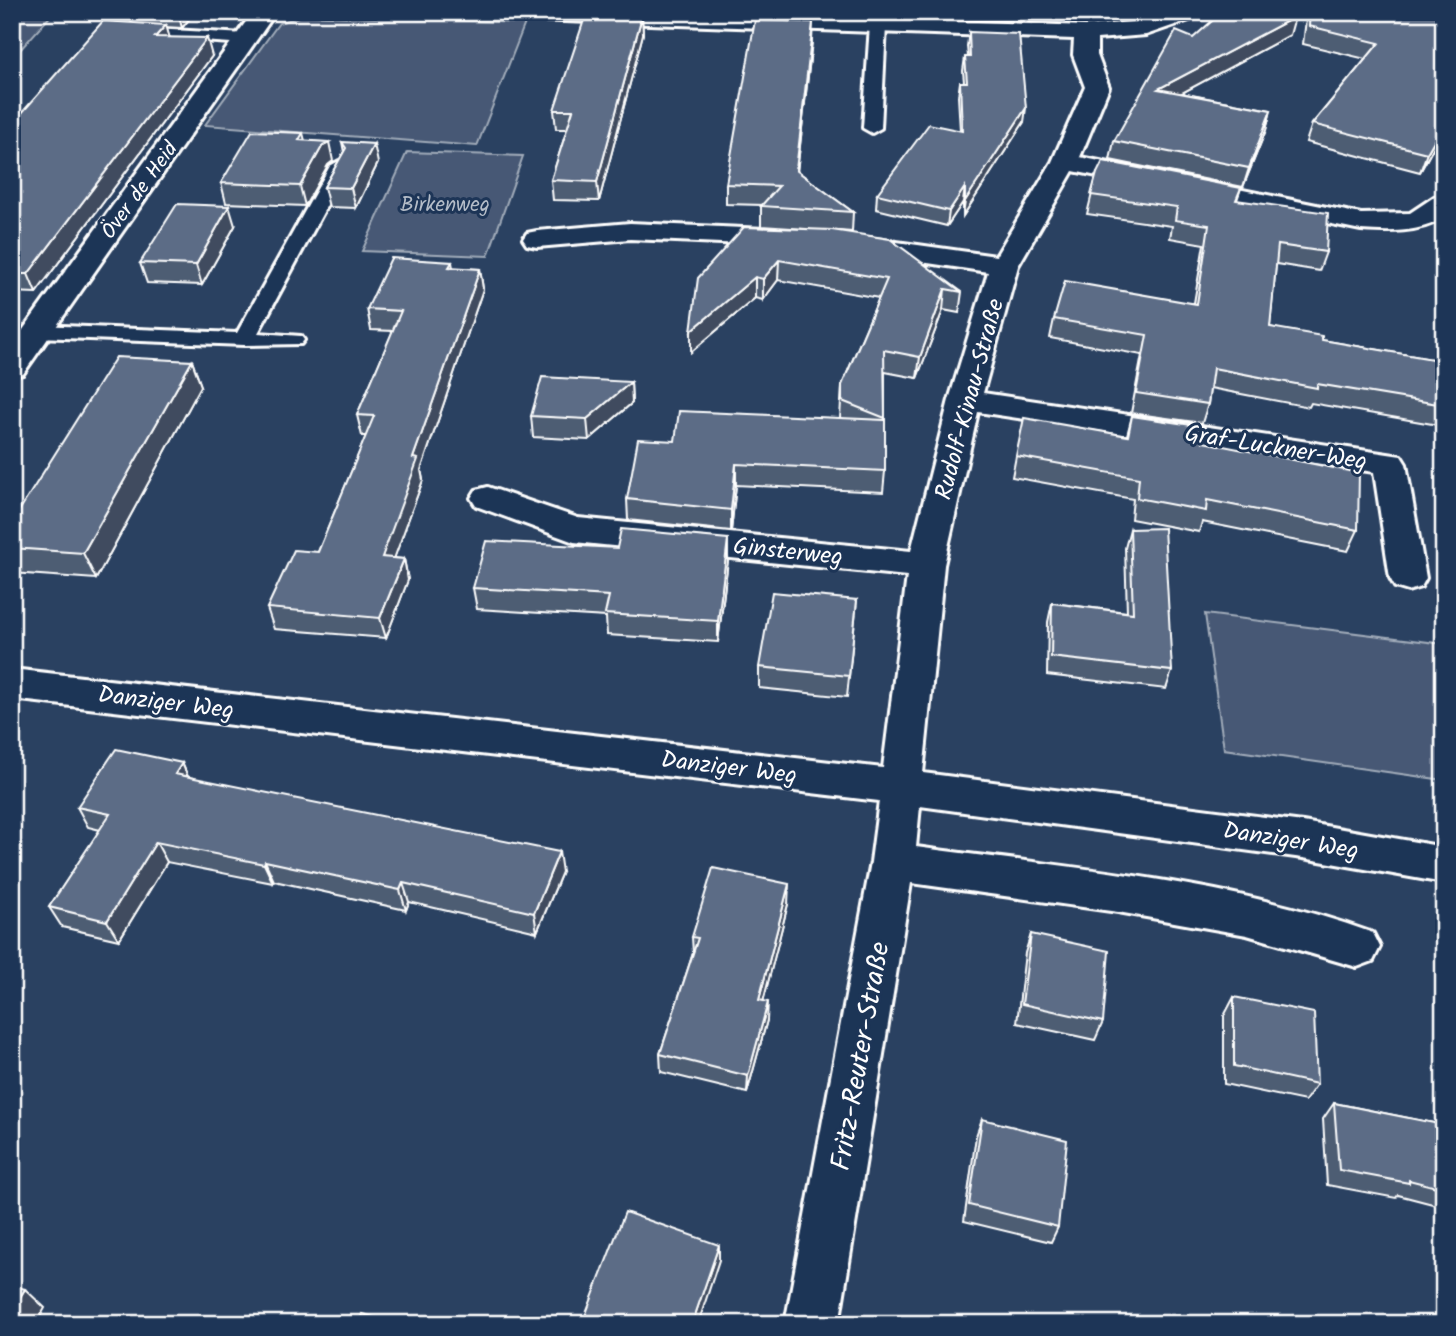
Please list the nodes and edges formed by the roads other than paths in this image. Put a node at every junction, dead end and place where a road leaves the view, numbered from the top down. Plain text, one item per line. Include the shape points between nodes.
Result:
1 (265, 12) edge
2 (506, 12) edge
3 (1190, 12) edge
4 (762, 17) edge
5 (878, 25) junction
6 (124, 33) edge
7 (1086, 33) junction
8 (246, 38) junction
9 (872, 128) dead end
10 (1065, 162) junction
11 (339, 166) edge
12 (1441, 210) edge
13 (537, 239) dead end
14 (1004, 266) junction
15 (38, 331) junction
16 (244, 339) junction
17 (293, 340) dead end
18 (12, 367) edge
19 (965, 400) junction
20 (488, 498) dead end
21 (926, 565) junction
22 (1408, 578) dead end
23 (12, 684) edge
24 (903, 787) junction
25 (893, 862) junction
26 (1444, 865) edge
27 (1357, 947) dead end
28 (812, 1324) edge

1 - 8 street, Över de Heid
2 - 4 street
3 - 7 street via 1146,28
4 - 5 street
5 - 7 street
5 - 9 lane
6 - 8 lane
7 - 10 street, Rudolf-Kinau-Straße via 1085,55 1097,87
8 - 15 street, Över de Heid
10 - 12 street via 1361,222 1404,224
10 - 14 street, Rudolf-Kinau-Straße
11 - 16 lane
13 - 14 street via 630,231 824,240
14 - 19 street, Rudolf-Kinau-Straße
15 - 16 lane
15 - 18 street, Över de Heid
16 - 17 lane
19 - 21 street, Rudolf-Kinau-Straße
19 - 22 street, Graf-Luckner-Weg via 1389,464
20 - 21 street, Ginsterweg via 574,530
21 - 24 street, Rudolf-Kinau-Straße
23 - 24 street, Danziger Weg
24 - 25 street, Fritz-Reuter-Straße
24 - 26 street, Danziger Weg via 1303,840
25 - 27 street via 1247,916
25 - 28 street, Fritz-Reuter-Straße

